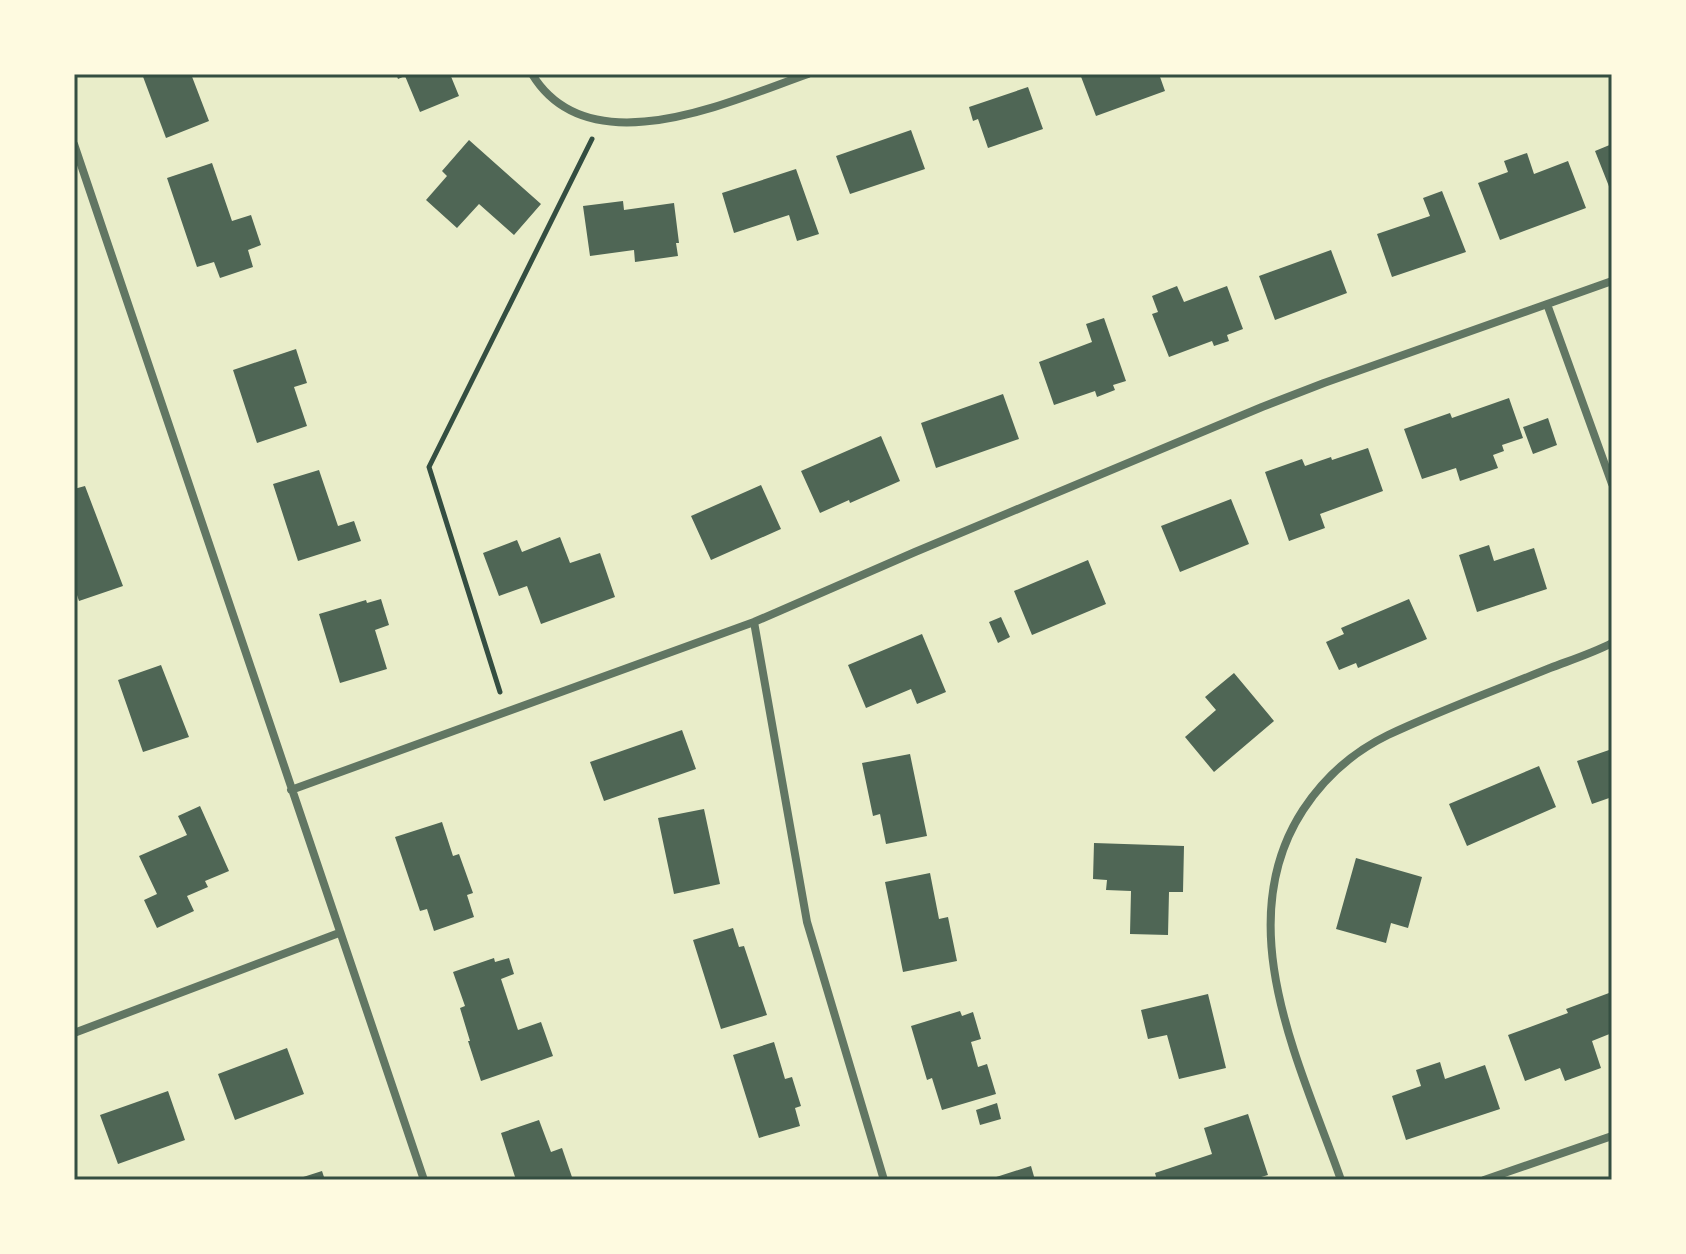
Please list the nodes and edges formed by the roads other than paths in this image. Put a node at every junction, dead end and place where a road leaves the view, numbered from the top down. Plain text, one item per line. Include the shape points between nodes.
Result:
1 (532, 74) edge
2 (808, 74) edge
3 (74, 144) edge
4 (1612, 281) edge
5 (1547, 304) junction
6 (1612, 484) edge
7 (754, 622) junction
8 (1612, 643) edge
9 (291, 790) junction
10 (339, 933) junction
11 (74, 1033) edge
12 (1612, 1136) edge
13 (424, 1180) edge
14 (884, 1180) edge
15 (1341, 1180) edge
16 (1484, 1180) edge

1 - 2 street via 567,110 601,120 638,122 683,116
3 - 9 street
4 - 5 street
5 - 6 street
5 - 7 street via 1262,407
7 - 9 street
7 - 14 street via 810,936
8 - 15 street via 1371,745 1318,790 1290,834 1271,900 1274,972 1287,1027
9 - 10 street
10 - 11 street
10 - 13 street
12 - 16 street

